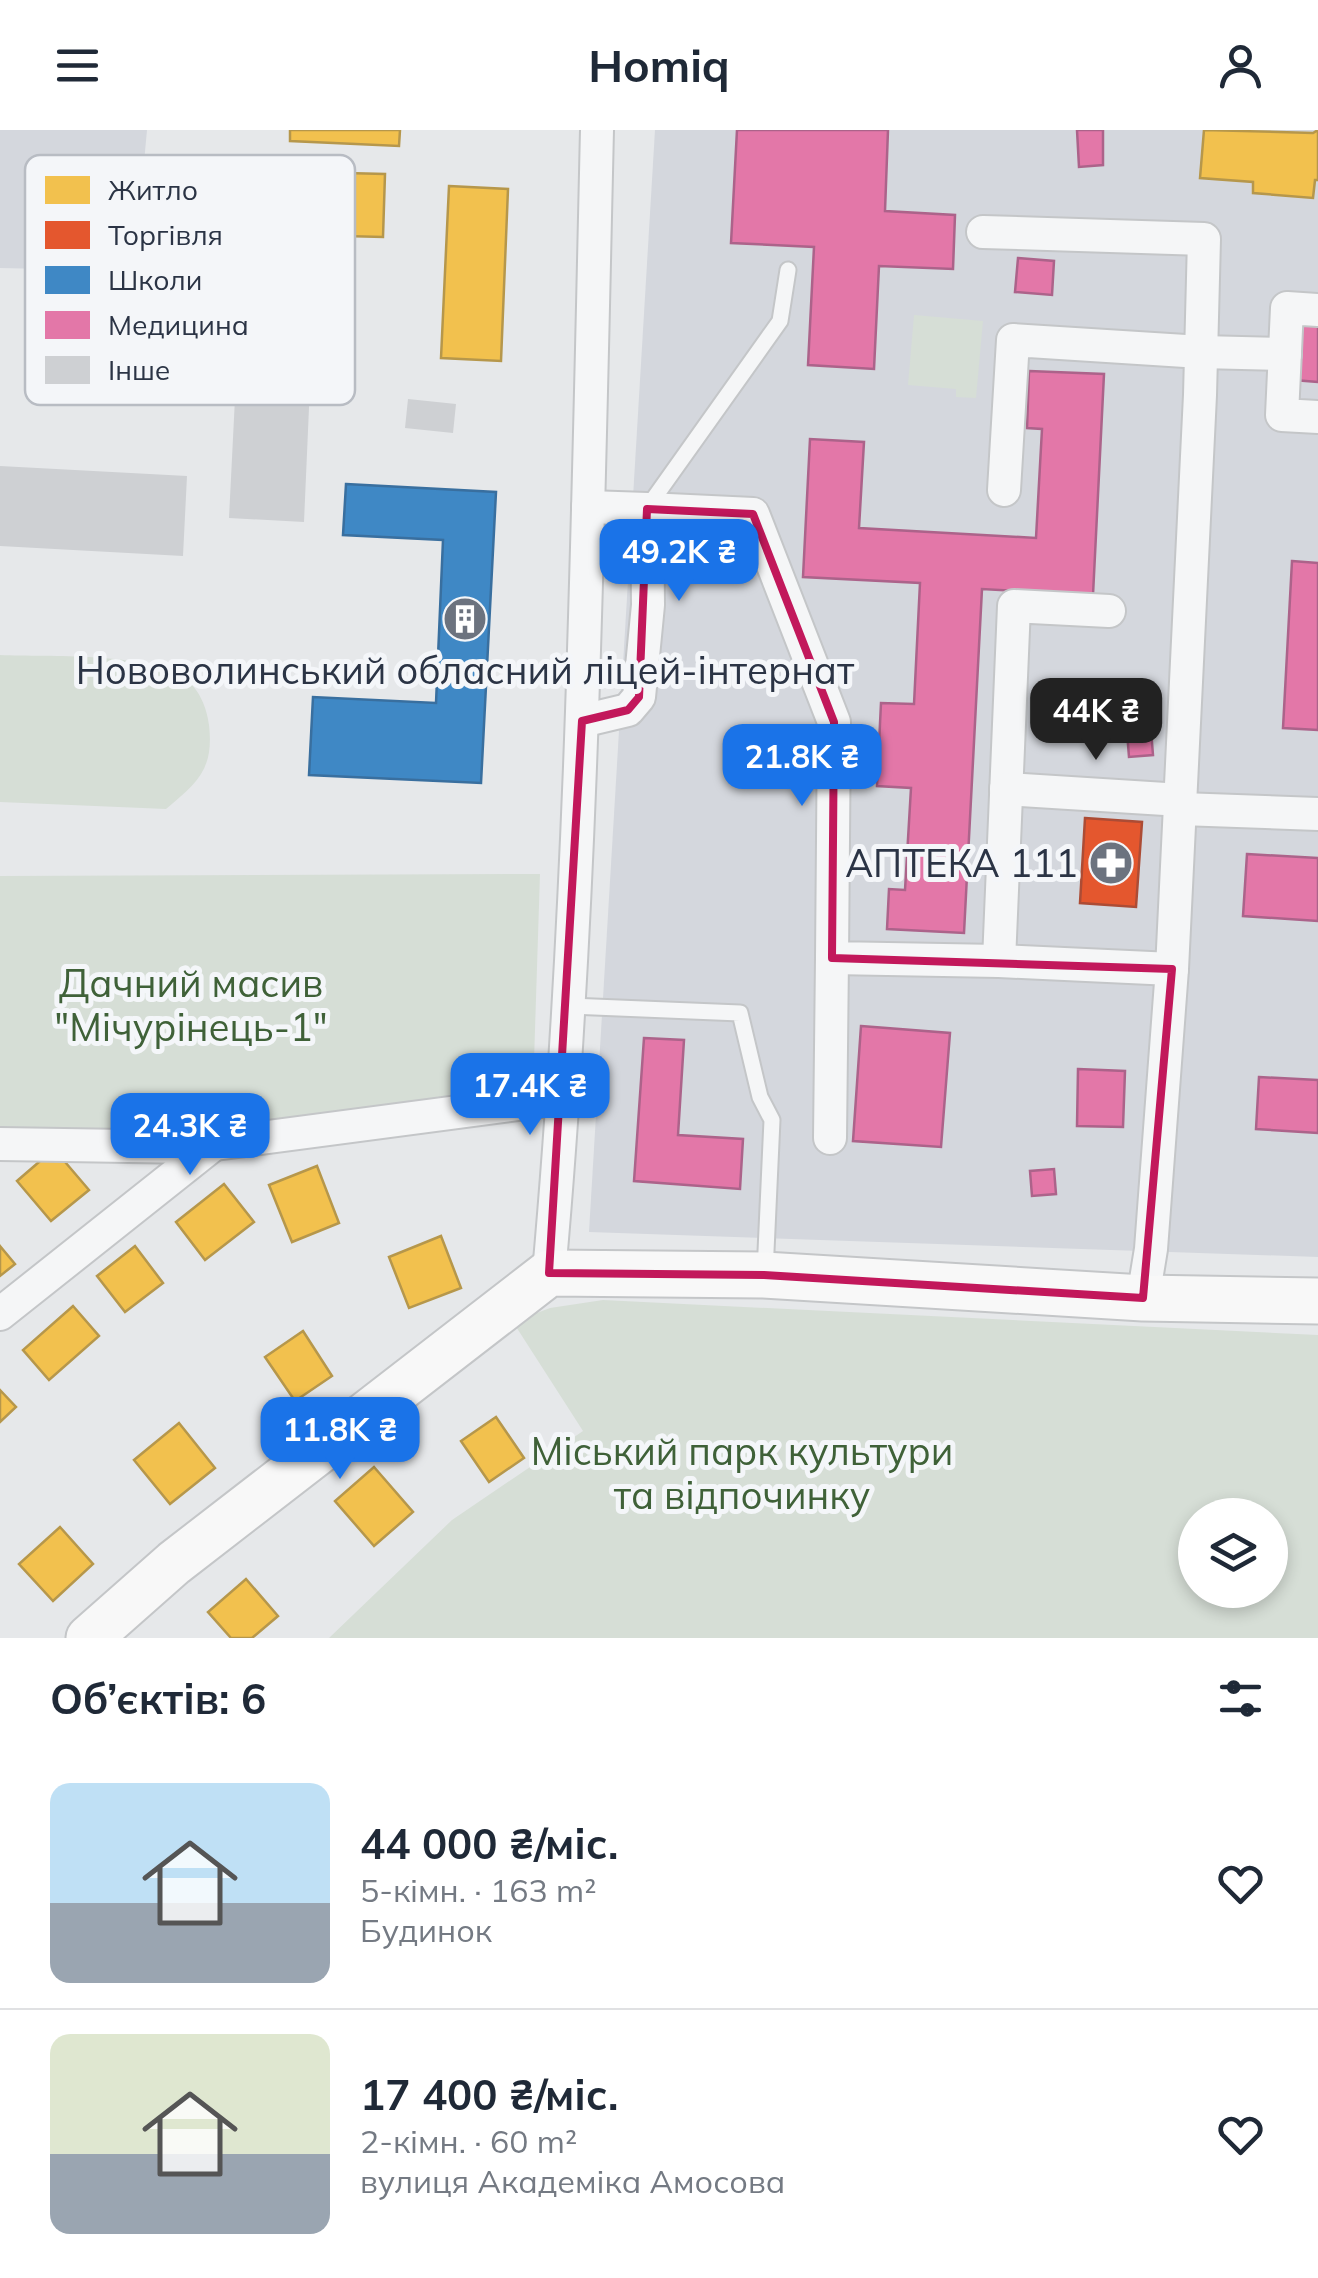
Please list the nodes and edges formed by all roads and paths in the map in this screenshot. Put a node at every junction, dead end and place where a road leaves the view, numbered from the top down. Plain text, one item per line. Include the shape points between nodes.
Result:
1 (597, 130) edge
2 (982, 232) dead end
3 (788, 270) dead end
4 (1318, 310) edge
5 (1201, 352) junction
6 (1285, 354) junction
7 (1318, 417) edge
8 (1004, 490) dead end
9 (588, 507) junction
10 (647, 509) junction
11 (1108, 611) dead end
12 (582, 721) junction
13 (1006, 789) junction
14 (1181, 804) junction
15 (1318, 814) edge
16 (832, 958) junction
17 (998, 961) junction
18 (1172, 969) junction
19 (570, 1006) junction
20 (564, 1098) junction
21 (830, 1138) dead end
22 (0, 1144) edge
23 (214, 1144) junction
24 (548, 1274) junction
25 (764, 1275) junction
26 (1143, 1298) junction
27 (1318, 1301) edge
28 (0, 1314) edge
29 (89, 1638) edge

1 - 9 street
2 - 5 street via 1204,239
3 - 10 lane via 780,321
4 - 6 street via 1288,308
5 - 6 street
5 - 8 street via 1013,340
5 - 14 street
6 - 7 street via 1282,415
9 - 10 street
9 - 12 street
10 - 12 street via 648,605 639,698 628,710
10 - 16 street via 753,514 834,722
11 - 13 street via 1014,606
12 - 19 street
13 - 14 street
13 - 17 street
14 - 15 street
14 - 18 street
16 - 17 street
16 - 21 street
17 - 18 street
18 - 26 street
19 - 20 street
19 - 25 lane via 740,1013 772,1120
20 - 23 street
20 - 24 street
22 - 23 street
23 - 28 street
24 - 25 street
24 - 29 street via 174,1563
25 - 26 street
26 - 27 street

